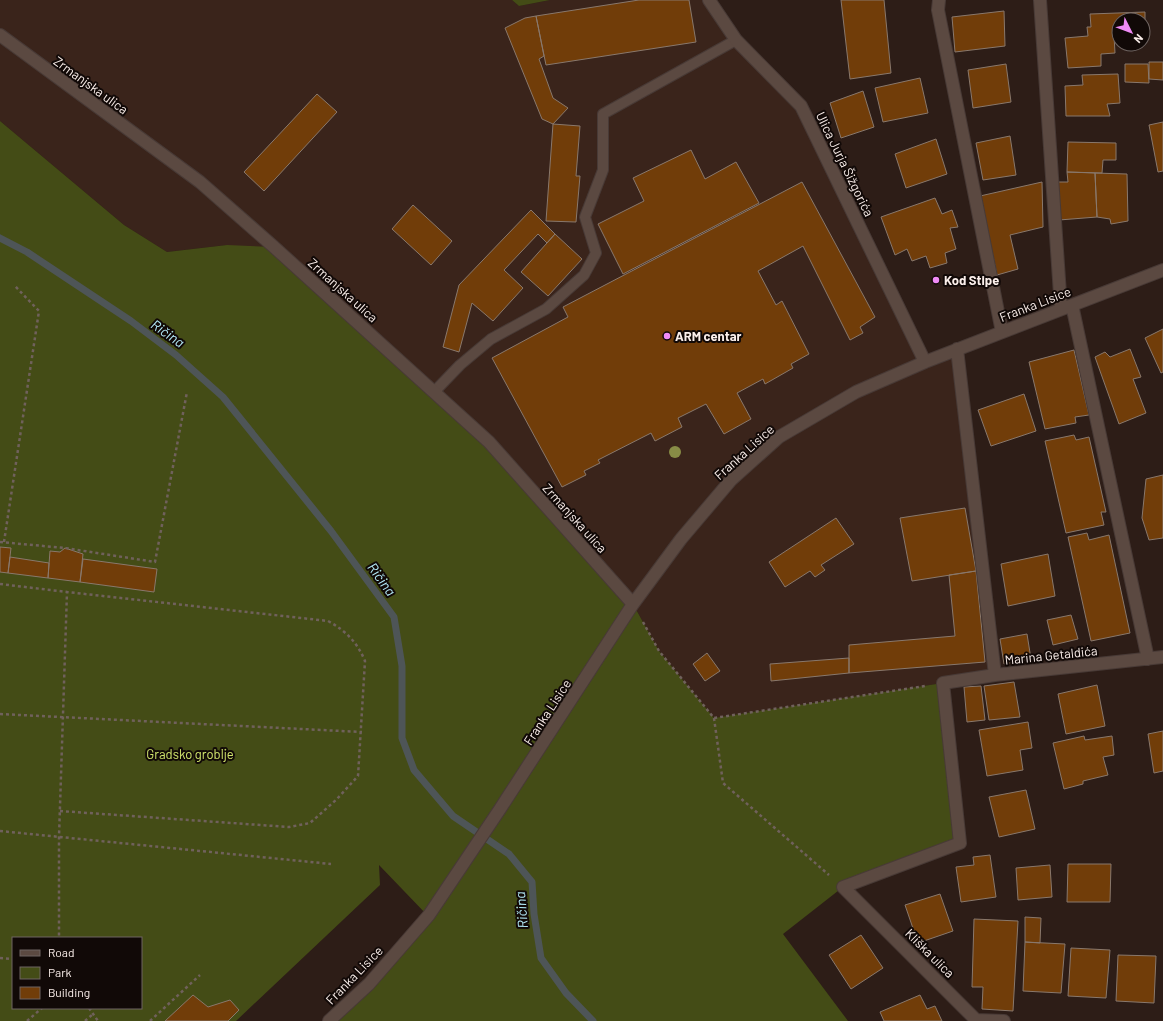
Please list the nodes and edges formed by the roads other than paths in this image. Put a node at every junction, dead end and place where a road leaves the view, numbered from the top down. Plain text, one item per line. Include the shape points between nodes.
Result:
1 (709, 0) edge
2 (939, 0) edge
3 (1040, 0) edge
4 (0, 35) edge
5 (736, 40) junction
6 (1163, 270) edge
7 (1066, 307) junction
8 (1002, 332) junction
9 (957, 349) junction
10 (924, 362) junction
11 (434, 392) junction
12 (633, 604) junction
13 (1163, 657) edge
14 (1148, 659) junction
15 (995, 674) junction
16 (843, 887) joint
17 (329, 1021) edge
18 (1004, 1021) edge

1 - 5 street, Ulica Jurja Šižgorića
2 - 8 street via 938,10
3 - 7 street
4 - 11 street, Zrmanjska ulica via 200,182
5 - 10 street, Ulica Jurja Šižgorića via 801,106
5 - 11 lane via 603,114 603,170 585,217 596,253 584,275 546,309 491,339 460,365
6 - 7 street, Franka Lisice
7 - 8 street, Franka Lisice
7 - 14 street
8 - 9 street, Franka Lisice
9 - 10 street, Franka Lisice
9 - 15 street
10 - 12 street, Franka Lisice via 856,392 779,438 731,480 681,539
11 - 12 street, Zrmanjska ulica via 489,442
12 - 17 street, Franka Lisice via 429,915 369,984
13 - 14 street, Marina Getaldića
14 - 15 street, Marina Getaldića
15 - 16 street, Marina Getaldića via 943,683 960,843
16 - 18 street, Kliška ulica via 976,1020

